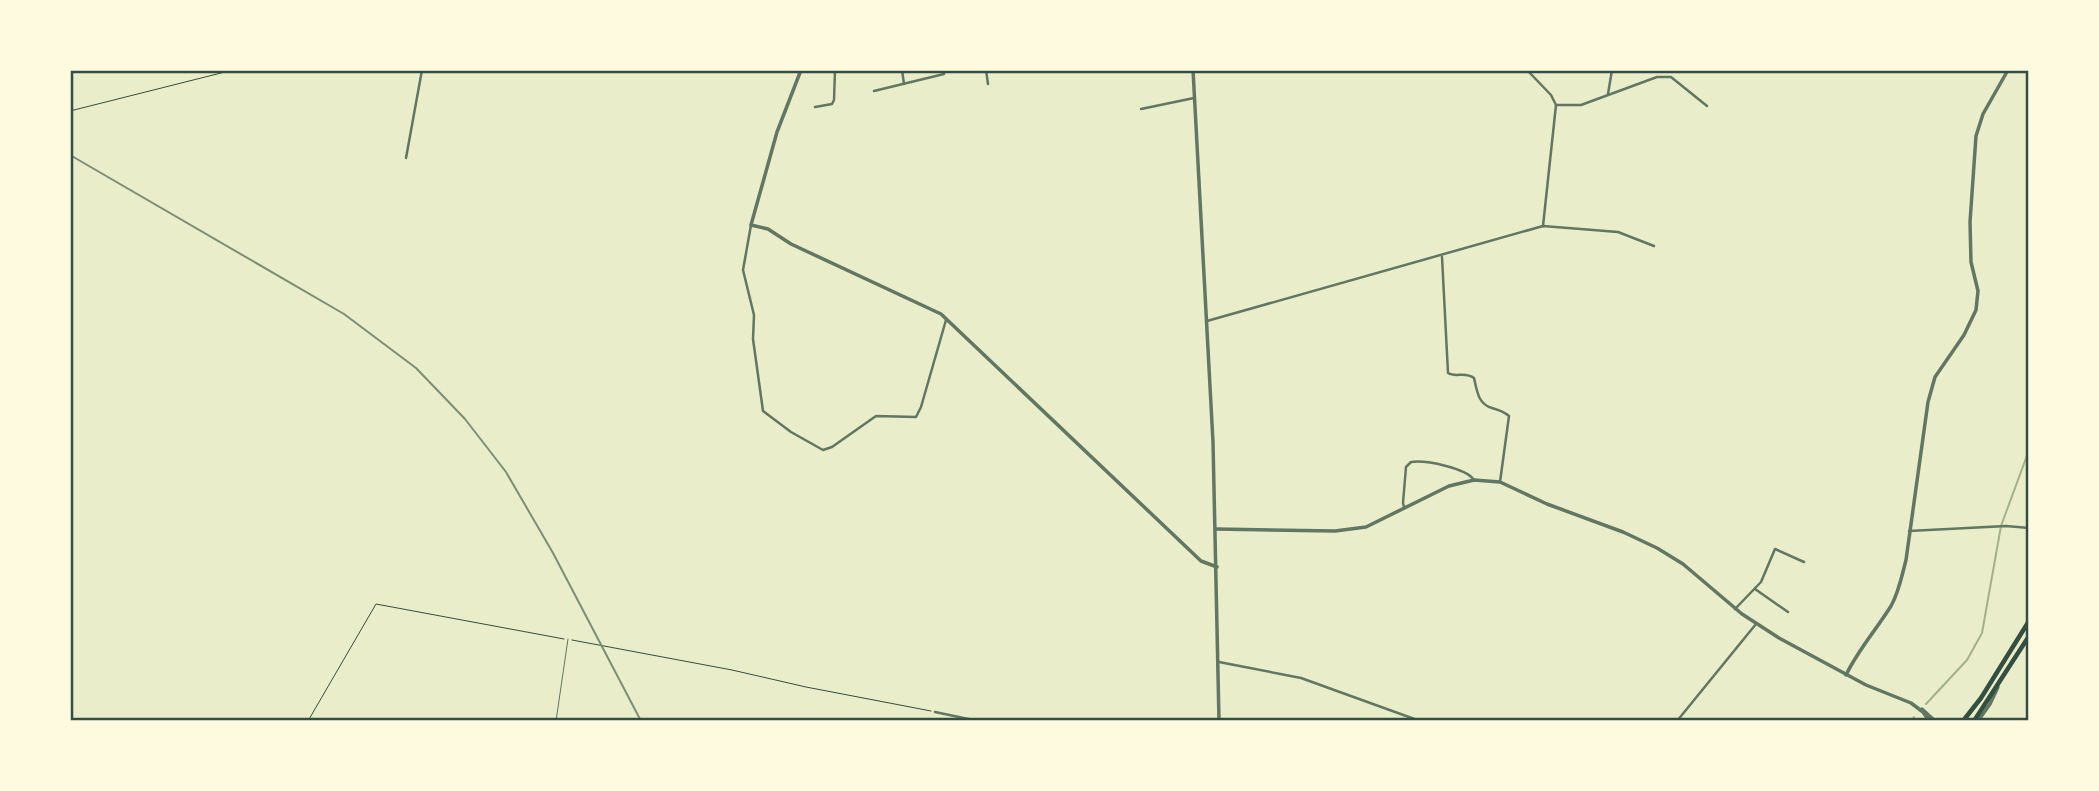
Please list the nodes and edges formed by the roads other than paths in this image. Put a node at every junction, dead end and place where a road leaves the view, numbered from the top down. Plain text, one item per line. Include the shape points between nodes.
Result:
1 (422, 70) edge
2 (801, 70) edge
3 (835, 70) edge
4 (902, 70) edge
5 (944, 70) edge
6 (986, 70) edge
7 (1193, 70) edge
8 (1527, 70) edge
9 (1612, 70) edge
10 (2008, 70) edge
11 (988, 84) dead end
12 (904, 85) junction
13 (874, 91) dead end
14 (1608, 95) junction
15 (1194, 98) junction
16 (819, 99) dead end
17 (1556, 105) junction
18 (1707, 106) dead end
19 (1141, 109) dead end
20 (405, 158) dead end
21 (751, 225) junction
22 (1542, 226) junction
23 (1654, 246) dead end
24 (1442, 256) junction
25 (946, 320) junction
26 (1208, 321) junction
27 (1474, 480) junction
28 (1500, 482) junction
29 (1405, 508) junction
30 (2029, 528) edge
31 (1216, 529) junction
32 (1909, 531) junction
33 (1804, 562) dead end
34 (1217, 567) junction
35 (1755, 589) junction
36 (1735, 609) junction
37 (1788, 612) dead end
38 (2029, 621) edge
39 (1756, 624) junction
40 (2029, 636) edge
41 (568, 639) road end
42 (1219, 662) junction
43 (1846, 675) junction
44 (1917, 707) junction
45 (934, 712) road end
46 (556, 721) edge
47 (978, 721) edge
48 (1219, 721) edge
49 (1420, 721) edge
50 (1677, 721) edge
51 (1928, 721) edge
52 (1935, 721) edge
53 (1963, 721) edge
54 (1976, 721) edge

1 - 20 street
2 - 21 street via 777,132
3 - 16 street via 832,104 817,106
4 - 12 street
5 - 12 street via 944,74
6 - 11 street
7 - 15 street
8 - 17 street
9 - 14 street
10 - 32 street via 1976,136 1969,222 1978,291 1976,310 1935,377 1927,401
12 - 13 street
14 - 17 street via 1581,105
14 - 18 street via 1657,77 1671,77
15 - 19 street
15 - 26 street
17 - 22 street
21 - 25 street via 768,229
21 - 25 street via 743,270 754,315 762,409 814,446 832,447 877,416 916,417
22 - 23 street via 1618,232
22 - 24 street
24 - 26 street
24 - 28 street via 1448,373 1474,378 1484,405 1509,416
25 - 34 street via 1201,561
26 - 31 street
27 - 28 street
27 - 29 street via 1449,486
27 - 29 street via 1465,472 1411,462 1406,467
28 - 36 street via 1657,548
29 - 31 street via 1366,527 1335,531
30 - 32 street
31 - 34 street
32 - 43 street via 1906,560 1892,605
33 - 35 street via 1775,549
34 - 42 street
35 - 36 street
35 - 37 street
36 - 39 street
38 - 53 highway
39 - 43 street
39 - 50 street
40 - 54 highway
41 - 46 lane
42 - 48 street
42 - 49 street via 1301,678
43 - 44 street
44 - 51 street
44 - 52 street
45 - 47 street

